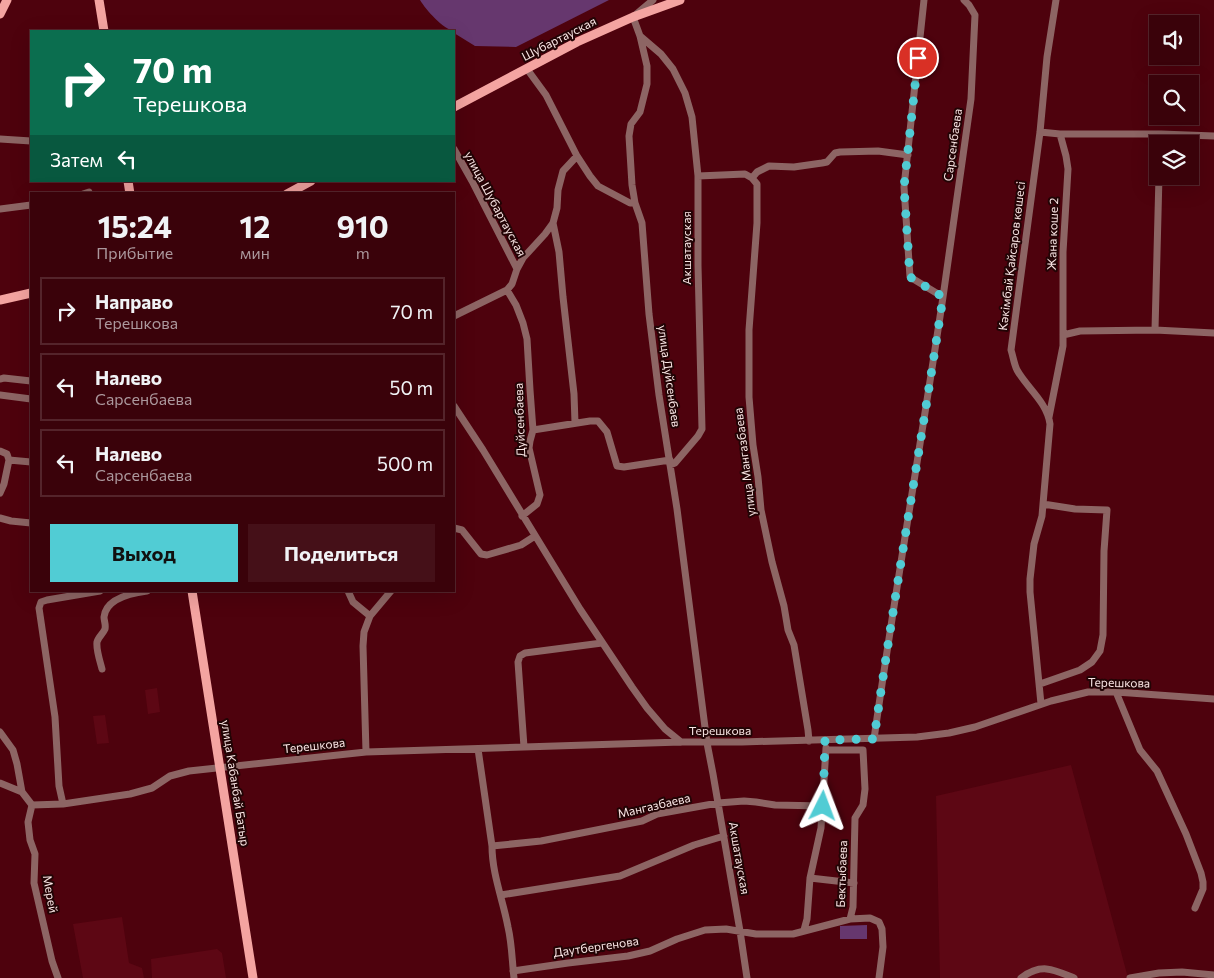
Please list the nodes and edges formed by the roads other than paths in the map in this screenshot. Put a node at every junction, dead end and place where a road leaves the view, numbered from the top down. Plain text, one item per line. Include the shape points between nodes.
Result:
1 (7, 0) edge
2 (99, 0) edge
3 (653, 0) edge
4 (680, 0) edge
5 (924, 0) edge
6 (964, 0) edge
7 (1056, 0) edge
8 (0, 14) edge
9 (633, 17) junction
10 (104, 30) edge
11 (640, 36) junction
12 (527, 69) junction
13 (455, 107) edge
14 (1040, 132) junction
15 (1060, 134) junction
16 (1161, 134) joint
17 (1214, 136) edge
18 (0, 139) edge
19 (30, 141) edge
20 (455, 151) edge
21 (908, 154) junction
22 (577, 156) junction
23 (698, 176) junction
24 (752, 178) junction
25 (310, 182) edge
26 (1160, 185) edge
27 (300, 191) edge
28 (634, 203) junction
29 (30, 205) edge
30 (0, 209) edge
31 (553, 223) junction
32 (517, 269) junction
33 (507, 290) junction
34 (30, 293) edge
35 (943, 297) junction
36 (0, 300) edge
37 (455, 316) edge
38 (1155, 330) junction
39 (1214, 334) edge
40 (1063, 335) junction
41 (0, 380) edge
42 (30, 381) edge
43 (0, 395) edge
44 (30, 399) edge
45 (455, 408) edge
46 (1049, 417) junction
47 (575, 423) junction
48 (534, 430) junction
49 (0, 451) edge
50 (9, 460) junction
51 (30, 462) edge
52 (670, 462) junction
53 (0, 492) edge
54 (1043, 504) junction
55 (522, 516) junction
56 (0, 518) edge
57 (30, 523) edge
58 (455, 528) edge
59 (535, 536) junction
60 (94, 592) edge
61 (135, 592) edge
62 (192, 592) edge
63 (348, 592) edge
64 (390, 592) edge
65 (370, 616) junction
66 (602, 642) junction
67 (102, 669) dead end
68 (1040, 684) junction
69 (1116, 692) junction
70 (1214, 699) edge
71 (1041, 704) junction
72 (0, 732) edge
73 (874, 739) junction
74 (825, 740) junction
75 (809, 741) junction
76 (681, 742) junction
77 (707, 743) junction
78 (524, 747) junction
79 (478, 749) junction
80 (826, 750) junction
81 (366, 752) junction
82 (220, 767) junction
83 (0, 783) edge
84 (22, 792) junction
85 (63, 804) junction
86 (718, 804) junction
87 (32, 805) junction
88 (823, 806) junction
89 (724, 836) junction
90 (492, 846) junction
91 (810, 878) junction
92 (854, 883) junction
93 (501, 895) junction
94 (1195, 908) dead end
95 (850, 920) junction
96 (804, 930) junction
97 (740, 931) junction
98 (514, 975) edge
99 (1214, 975) edge
100 (58, 978) edge
101 (253, 978) edge
102 (747, 978) edge
103 (879, 978) edge
104 (1021, 978) edge
105 (1074, 978) edge
106 (1130, 978) edge

1 - 8 main road
2 - 10 main road
3 - 9 street
4 - 9 main road, Шубартауская
5 - 21 street
6 - 35 street, Сарсенбаева via 975,15 971,99
7 - 14 street, Кәкімбай Қайсаров көшесі
9 - 11 street, улица Дуйсенбаев
9 - 12 main road, Шубартауская
11 - 23 street, Акшатауская via 673,69 685,93 692,117
11 - 28 street, улица Дуйсенбаев via 647,66 647,84 640,112 631,124 629,136
12 - 13 main road, Шубартауская
12 - 22 street via 546,95
14 - 15 street
14 - 46 street, Кәкімбай Қайсаров көшесі via 1011,350 1017,369
15 - 16 street
15 - 40 street, Жана коше 2 via 1068,169
16 - 17 street
18 - 19 street
20 - 32 street, улица Шубартауская
21 - 24 street via 840,152 822,163 769,166
21 - 35 street via 904,187 910,277
22 - 28 street via 598,186
22 - 31 street via 563,171
23 - 24 street via 745,174
23 - 52 street, Акшатауская via 702,429 675,462
24 - 75 street, улица Мангазбаева via 757,184 758,222 749,330 753,446 761,510 794,645
25 - 27 main road
26 - 38 street
28 - 52 street, улица Дуйсенбаев via 642,222 650,323
29 - 30 street
31 - 32 street
31 - 47 street via 560,252
32 - 33 street
33 - 37 street
33 - 48 street, Дуйсенбаева via 516,305 527,338
34 - 36 main road
35 - 73 street, Сарсенбаева
38 - 39 street
38 - 40 street via 1080,331
40 - 46 street, Жана коше 2
41 - 42 street
43 - 44 street
45 - 55 street
46 - 54 street
47 - 48 street
47 - 52 street via 598,421 603,425 617,466
48 - 55 street, Дуйсенбаева via 530,448 540,495 537,504
49 - 50 street via 7,454
50 - 51 street
50 - 53 street
52 - 77 street, улица Дуйсенбаев
54 - 68 street via 1030,579
54 - 68 street via 1107,510 1100,651 1080,670
55 - 59 street
56 - 57 street
58 - 59 street via 462,530 481,554 487,555 521,545
59 - 66 street
60 - 85 street via 46,600 39,608 55,717
61 - 67 street via 108,606 104,618 106,626 97,641
62 - 82 main road, улица Кабанбай Батыр
63 - 65 street via 353,602
64 - 65 street
65 - 81 street via 363,646
66 - 76 street via 647,708 665,730
66 - 78 street via 520,656
68 - 71 street
69 - 70 street, Терешкова
69 - 71 street, Терешкова via 1088,692
69 - 94 street via 1140,750 1157,771 1195,857 1203,882
71 - 73 street, Терешкова via 949,733
72 - 84 street via 13,750
73 - 74 street, Терешкова
74 - 75 street, Терешкова
74 - 80 street
75 - 77 street, Терешкова
76 - 77 street, Терешкова
76 - 78 street, Терешкова
77 - 86 street, Акшатауская
78 - 79 street, Терешкова
79 - 81 street, Терешкова
79 - 90 street
80 - 88 street
80 - 92 street, Бектыбаева via 863,750 865,789 863,805 855,818
81 - 82 street, Терешкова
82 - 85 street, Терешкова via 189,770 170,776 152,788 130,794
82 - 101 main road, улица Кабанбай Батыр
83 - 84 street
84 - 87 street
85 - 87 street, Терешкова
86 - 88 street, Мангазбаева via 744,801
86 - 89 street, Акшатауская
86 - 90 street, Мангазбаева via 657,814 642,821 541,841
87 - 100 street, Мерей via 28,822 35,854 34,883
88 - 91 street
89 - 93 street via 620,876
89 - 97 street, Акшатауская
90 - 93 street
91 - 92 street
91 - 96 street
92 - 95 street, Бектыбаева
93 - 98 street
95 - 96 street, Даутбергенова
95 - 103 street, Даутбергенова via 870,918 879,922 883,947
96 - 97 street, Даутбергенова via 792,934
97 - 98 street, Даутбергенова via 705,930 650,951
97 - 102 street, Акшатауская
99 - 106 street via 1174,973
104 - 105 street via 1045,968

